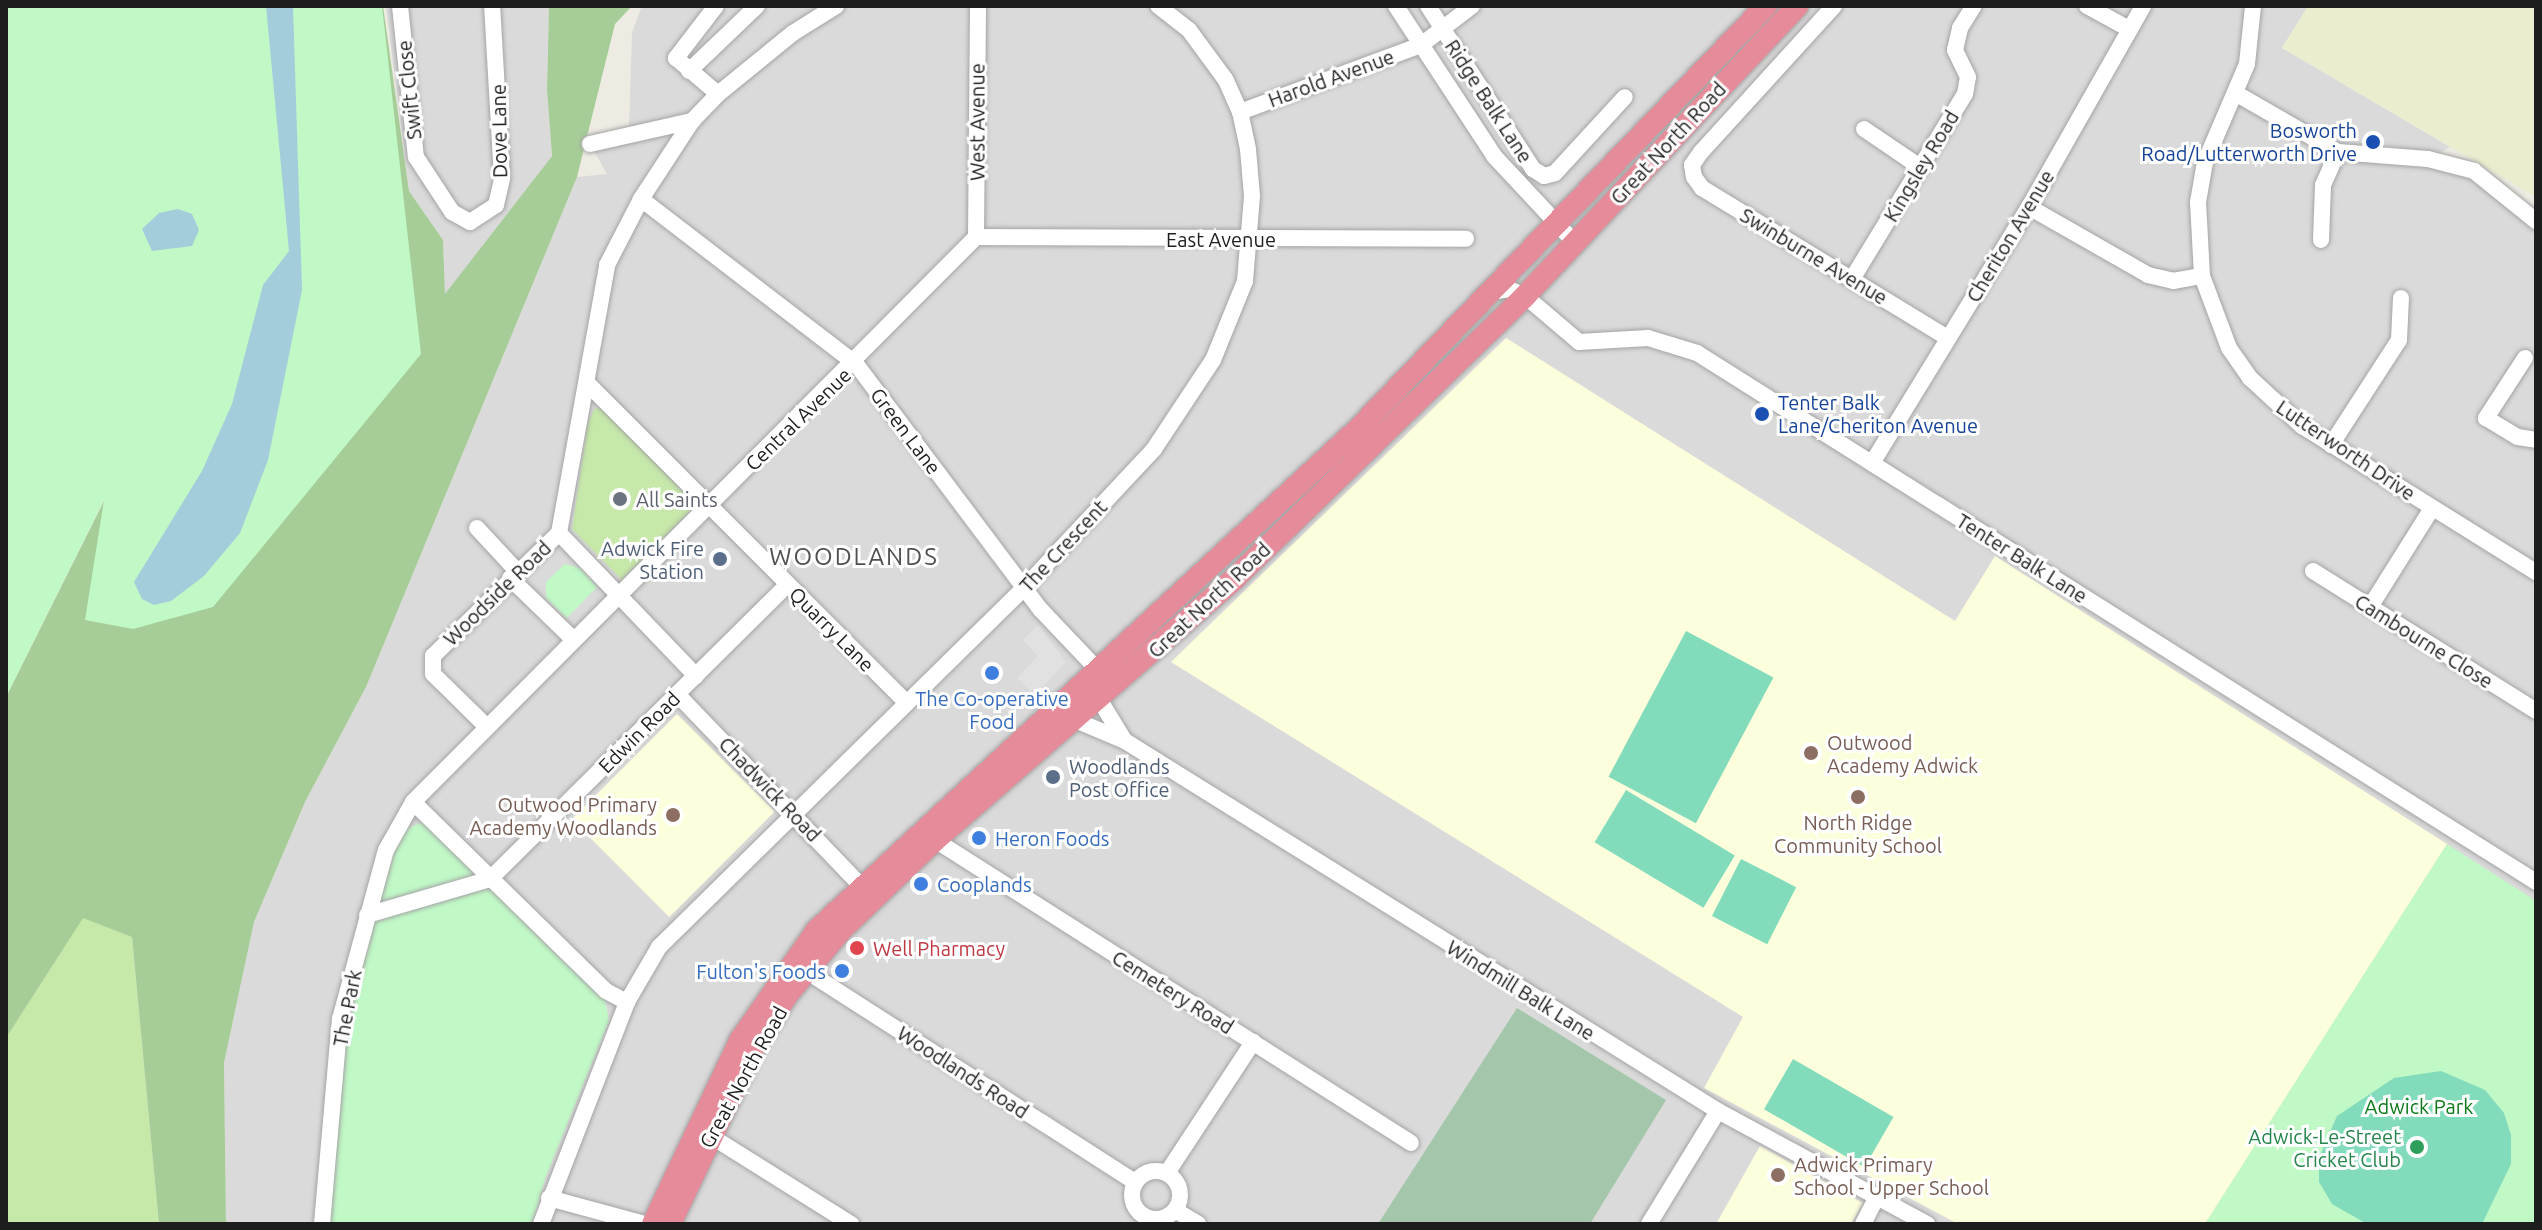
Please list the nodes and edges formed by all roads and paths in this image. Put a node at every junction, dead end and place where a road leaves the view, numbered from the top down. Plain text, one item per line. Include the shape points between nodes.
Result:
1 (400, 6) edge
2 (492, 6) edge
3 (716, 6) edge
4 (757, 6) edge
5 (836, 6) edge
6 (978, 6) edge
7 (1158, 6) edge
8 (1396, 6) edge
9 (1428, 6) edge
10 (1472, 6) edge
11 (1766, 6) edge
12 (1797, 6) edge
13 (1834, 6) edge
14 (1974, 6) edge
15 (2087, 6) edge
16 (2143, 6) edge
17 (2253, 6) edge
18 (2129, 29) junction
19 (1442, 30) junction
20 (1421, 45) junction
21 (689, 71) junction
22 (718, 94) junction
23 (2237, 94) junction
24 (1625, 97) dead end
25 (1240, 112) junction
26 (692, 121) junction
27 (1864, 129) dead end
28 (590, 144) dead end
29 (2338, 152) junction
30 (1920, 167) junction
31 (641, 199) junction
32 (2029, 207) junction
33 (452, 212) joint
34 (2536, 221) edge
35 (1558, 226) junction
36 (976, 237) junction
37 (1250, 238) junction
38 (1466, 239) dead end
39 (2321, 240) dead end
40 (1575, 243) junction
41 (1521, 266) junction
42 (2202, 276) junction
43 (1852, 279) junction
44 (1497, 291) junction
45 (1525, 296) junction
46 (2401, 298) dead end
47 (1948, 338) junction
48 (2525, 358) dead end
49 (856, 364) junction
50 (589, 385) junction
51 (2536, 440) edge
52 (2331, 445) junction
53 (1872, 463) junction
54 (708, 507) junction
55 (2432, 508) junction
56 (477, 528) dead end
57 (559, 533) junction
58 (2313, 571) dead end
59 (2536, 572) edge
60 (513, 575) junction
61 (787, 585) junction
62 (1024, 588) junction
63 (618, 594) junction
64 (2370, 607) junction
65 (573, 639) junction
66 (1098, 670) junction
67 (696, 676) junction
68 (677, 694) junction
69 (1099, 699) junction
70 (906, 702) junction
71 (2536, 711) edge
72 (1075, 720) junction
73 (486, 726) junction
74 (1125, 741) junction
75 (413, 802) junction
76 (795, 812) junction
77 (935, 840) junction
78 (490, 879) junction
79 (2536, 882) edge
80 (860, 885) junction
81 (367, 915) junction
82 (799, 966) junction
83 (627, 1002) junction
84 (1253, 1042) junction
85 (1718, 1111) junction
86 (709, 1135) junction
87 (1411, 1143) dead end
88 (1167, 1173) junction
89 (1135, 1182) junction
90 (1877, 1197) junction
91 (549, 1198) junction
92 (1175, 1210) junction
93 (1140, 1220) edge
94 (322, 1224) edge
95 (541, 1224) edge
96 (645, 1224) edge
97 (653, 1224) edge
98 (670, 1224) edge
99 (851, 1224) edge
100 (1198, 1224) edge
101 (1649, 1224) edge
102 (1863, 1224) edge
103 (1927, 1224) edge

1 - 33 street, Swift Close via 416,157
2 - 33 street, Dove Lane via 502,178 496,205 482,217 470,222
3 - 21 street via 676,58
4 - 21 street
5 - 22 street via 793,33
6 - 36 street, West Avenue
7 - 25 street, The Crescent via 1209,54
8 - 20 street, Ridge Balk Lane
9 - 19 street, Ridge Balk Lane
10 - 19 street, Harold Avenue
11 - 35 highway, Great North Road
12 - 40 highway, Great North Road
13 - 43 street, Swinburne Avenue via 1692,165 1702,188
14 - 30 street, Kingsley Road via 1960,28 1955,50 1968,77 1965,94
15 - 18 street
16 - 18 street, Cheriton Avenue
17 - 23 street, Lutterworth Drive via 2247,64
18 - 32 street, Cheriton Avenue
19 - 20 street, Harold Avenue
19 - 24 street, Ridge Balk Lane via 1533,169 1544,176 1555,173
20 - 25 street, Harold Avenue
20 - 35 street, Ridge Balk Lane via 1494,156
21 - 22 street
22 - 26 street
23 - 29 street
23 - 42 street, Lutterworth Drive via 2217,129 2203,176 2197,242
25 - 37 street, The Crescent via 1251,180
26 - 28 street
26 - 31 street
27 - 30 street
29 - 34 street via 2453,163 2483,178
29 - 39 street via 2323,185
30 - 43 street, Kingsley Road
31 - 49 street, Green Lane
31 - 50 street via 607,265
32 - 42 street via 2148,275 2173,281
32 - 47 street, Cheriton Avenue
35 - 40 street, Ridge Balk Lane
35 - 41 highway, Great North Road
36 - 37 street, East Avenue
36 - 49 street, Central Avenue
37 - 38 street, East Avenue
37 - 62 street, The Crescent via 1233,318 1190,401 1154,449
40 - 45 highway, Great North Road
41 - 44 highway, Great North Road
41 - 45 street
42 - 52 street, Lutterworth Drive via 2218,324 2250,378 2277,406
43 - 47 street, Swinburne Avenue
44 - 45 street via 1509,289
44 - 66 highway, Great North Road via 1346,441
45 - 53 street, Tenter Balk Lane via 1579,342 1648,338 1697,353
45 - 69 highway, Great North Road via 1235,578
46 - 52 street via 2399,340
47 - 53 street, Cheriton Avenue
48 - 51 street via 2486,418 2518,437
49 - 54 street, Central Avenue
49 - 62 street, Green Lane
50 - 54 street, Quarry Lane
50 - 57 street
52 - 55 street, Lutterworth Drive
53 - 79 street, Tenter Balk Lane
54 - 61 street, Quarry Lane
54 - 63 street, Central Avenue
55 - 59 street, Lutterworth Drive
55 - 64 street
56 - 60 street
57 - 60 street, Woodside Road
57 - 63 street
58 - 64 street, Cambourne Close
60 - 65 street
60 - 73 street, Woodside Road via 433,656 433,674
61 - 67 street, Edwin Road
61 - 70 street, Quarry Lane
62 - 66 street, Green Lane
62 - 70 street, The Crescent
63 - 65 street, Central Avenue
63 - 67 street
64 - 71 street, Cambourne Close
65 - 73 street, Central Avenue
66 - 69 street
66 - 80 highway, Great North Road
67 - 68 street, Edwin Road
68 - 76 street, Chadwick Road
68 - 78 street, Edwin Road
69 - 72 highway, Great North Road
69 - 74 street, Windmill Balk Lane
70 - 76 street, The Crescent
72 - 74 street, Windmill Balk Lane
72 - 77 highway, Great North Road
73 - 75 street, Central Avenue
74 - 85 street, Windmill Balk Lane
75 - 78 street
75 - 81 street, The Park via 386,850
76 - 80 street, Chadwick Road
76 - 83 street, The Crescent via 659,947
77 - 82 highway, Great North Road
77 - 84 street, Cemetery Road
78 - 81 street
78 - 83 street via 606,991
80 - 82 highway, Great North Road
81 - 94 street, The Park via 340,1019
82 - 86 highway, Great North Road
82 - 89 street, Woodlands Road
82 - 97 highway, Great North Road via 718,1080
83 - 91 street
84 - 87 street, Cemetery Road
84 - 88 street
85 - 90 street, Windmill Balk Lane
85 - 101 street
86 - 98 highway, Great North Road
86 - 99 street
88 - 89 street via 1146,1172
88 - 92 street via 1180,1190
89 - 93 street via 1131,1199
90 - 102 street
90 - 103 street, Windmill Balk Lane
91 - 95 street
91 - 96 street
92 - 93 street via 1164,1218
92 - 100 street

